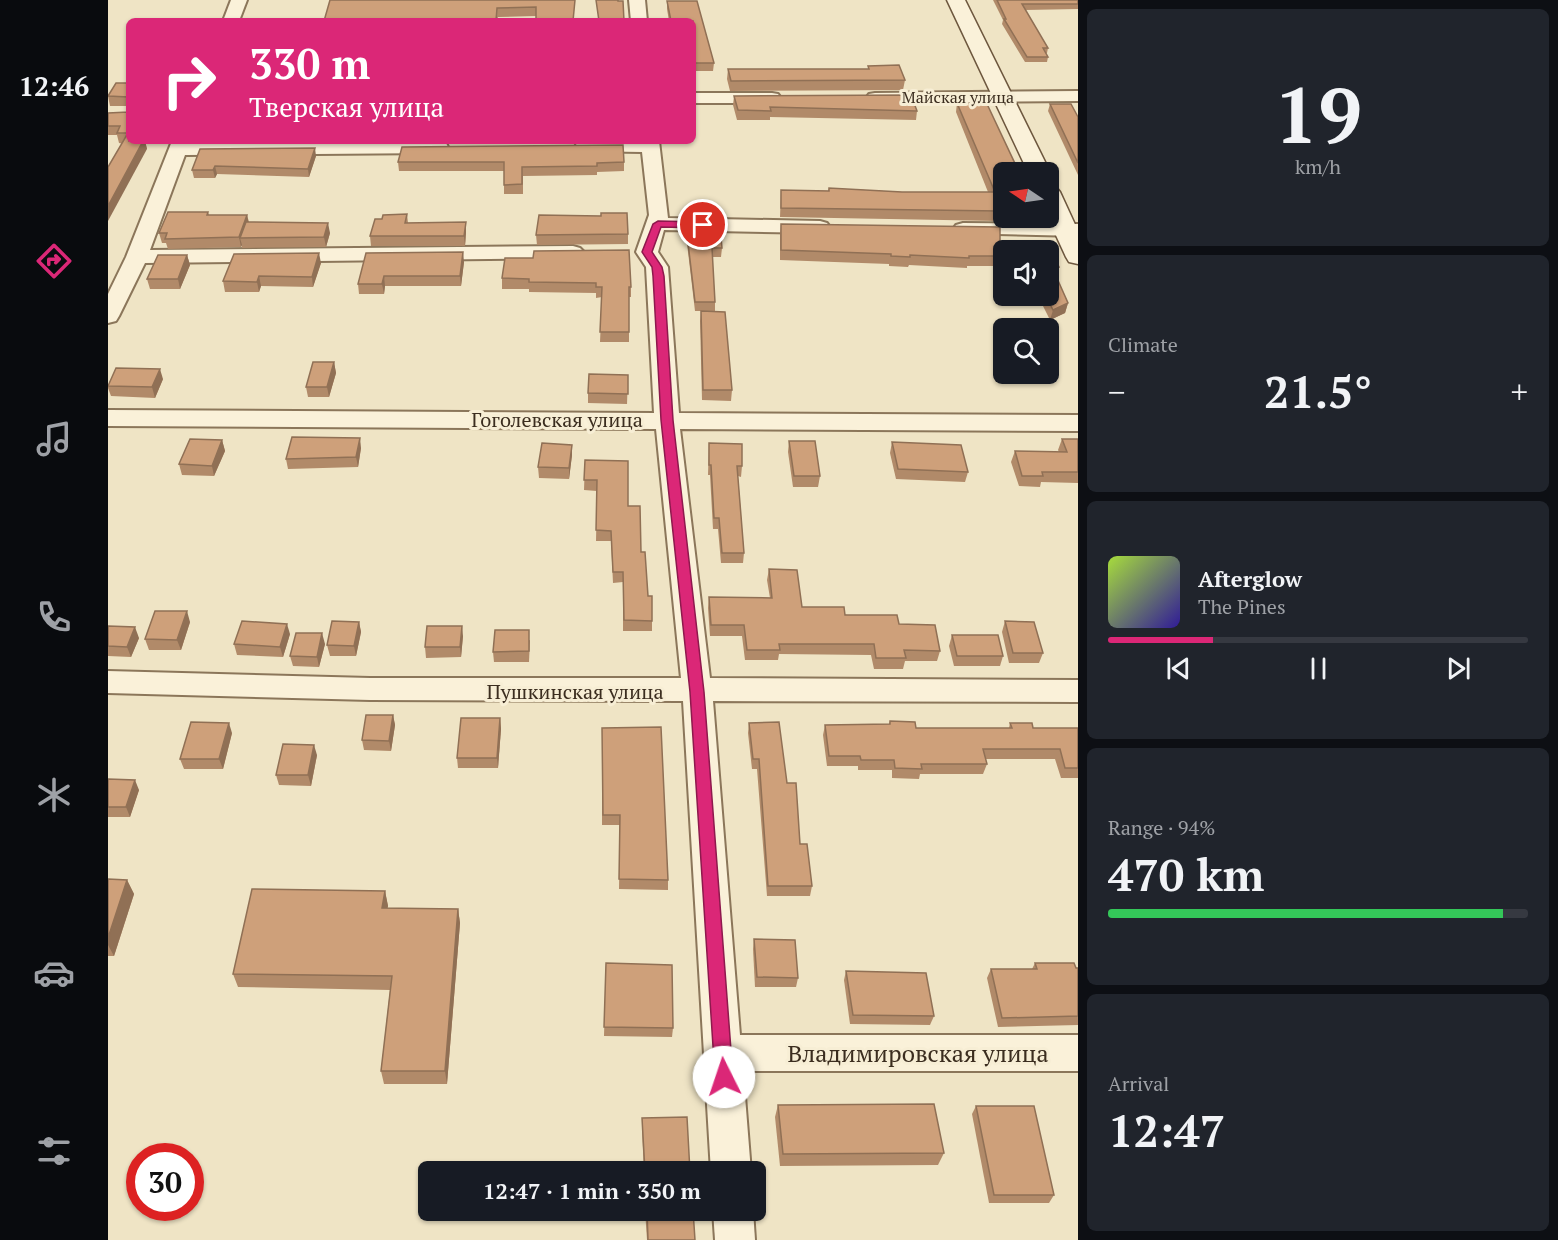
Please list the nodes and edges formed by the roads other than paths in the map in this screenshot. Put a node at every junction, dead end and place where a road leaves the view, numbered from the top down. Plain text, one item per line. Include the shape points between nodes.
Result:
1 (239, 0) edge
2 (637, 0) edge
3 (956, 0) edge
4 (232, 18) edge
5 (639, 18) edge
6 (1078, 96) edge
7 (696, 98) edge
8 (786, 98) edge
9 (855, 98) edge
10 (1005, 98) junction
11 (651, 144) edge
12 (179, 145) edge
13 (461, 147) edge
14 (568, 147) edge
15 (1035, 162) edge
16 (1059, 209) edge
17 (658, 224) junction
18 (844, 227) edge
19 (949, 228) edge
20 (1072, 230) edge
21 (588, 252) edge
22 (137, 257) junction
23 (1078, 257) edge
24 (108, 316) edge
25 (108, 418) edge
26 (667, 420) junction
27 (1078, 423) edge
28 (108, 682) edge
29 (1078, 691) edge
30 (697, 692) junction
31 (723, 1053) junction
32 (1078, 1053) edge
33 (730, 1161) edge
34 (734, 1221) edge
35 (735, 1240) edge

1 - 4 street
2 - 5 street
3 - 10 street
6 - 10 street, Майская улица
7 - 8 street
9 - 10 street, Майская улица
10 - 15 street
11 - 14 street
11 - 17 street
12 - 13 street
12 - 22 street
16 - 20 street
17 - 18 street
17 - 26 street via 635,252 657,267
19 - 20 street
20 - 23 street
21 - 22 street
22 - 24 street
25 - 26 street, Гоголевская улица
26 - 27 street, Гоголевская улица
26 - 30 street
28 - 30 street, Пушкинская улица
29 - 30 street, Пушкинская улица
30 - 31 street
31 - 32 street, Владимировская улица
31 - 33 street
34 - 35 street

